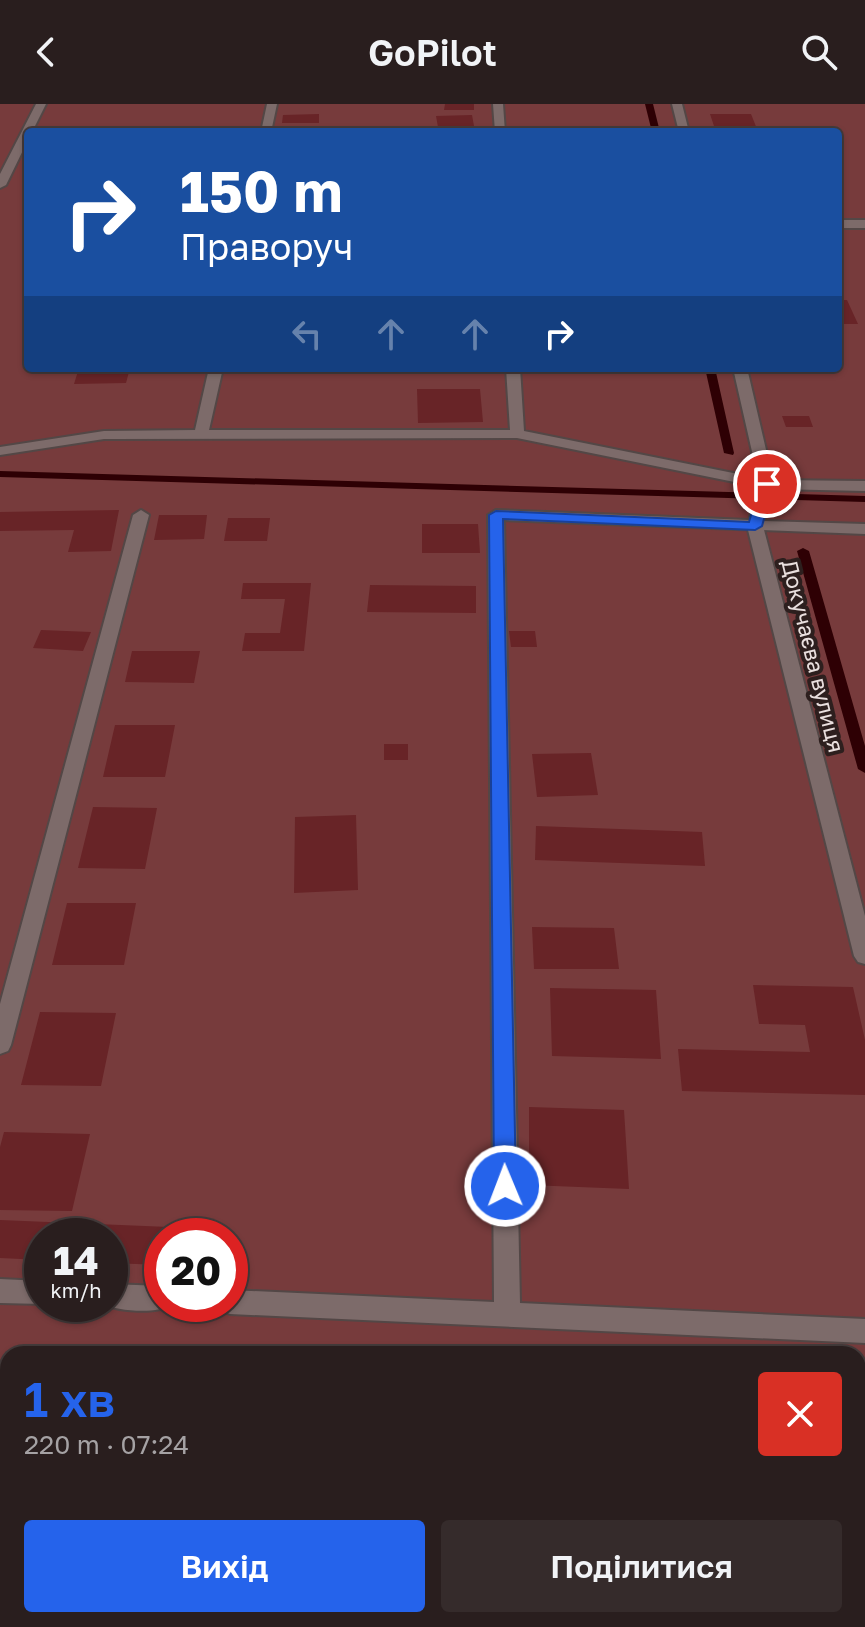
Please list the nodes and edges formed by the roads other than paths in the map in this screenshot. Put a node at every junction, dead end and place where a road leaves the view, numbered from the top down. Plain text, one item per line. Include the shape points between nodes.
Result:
1 (41, 104) edge
2 (272, 104) edge
3 (498, 104) edge
4 (677, 104) edge
5 (29, 128) edge
6 (267, 128) edge
7 (500, 128) edge
8 (683, 128) edge
9 (24, 138) edge
10 (0, 185) edge
11 (842, 224) edge
12 (865, 224) edge
13 (215, 372) edge
14 (513, 372) edge
15 (741, 372) edge
16 (517, 434) junction
17 (201, 435) junction
18 (0, 451) edge
19 (767, 484) junction
20 (865, 486) edge
21 (141, 515) dead end
22 (755, 526) junction
23 (865, 529) edge
24 (865, 956) edge
25 (0, 1045) edge
26 (0, 1291) edge
27 (24, 1292) edge
28 (248, 1303) edge
29 (507, 1314) junction
30 (865, 1331) edge

1 - 5 street
2 - 6 street
3 - 7 street
4 - 8 street
9 - 10 street
11 - 12 street
13 - 17 street
14 - 16 street
15 - 19 street
16 - 17 street
16 - 19 street
17 - 18 street via 104,435
19 - 20 street
19 - 22 street
21 - 25 street
22 - 23 street
22 - 24 street, Докучаєва вулиця
22 - 29 street via 496,515
26 - 27 street
28 - 29 street
29 - 30 street

